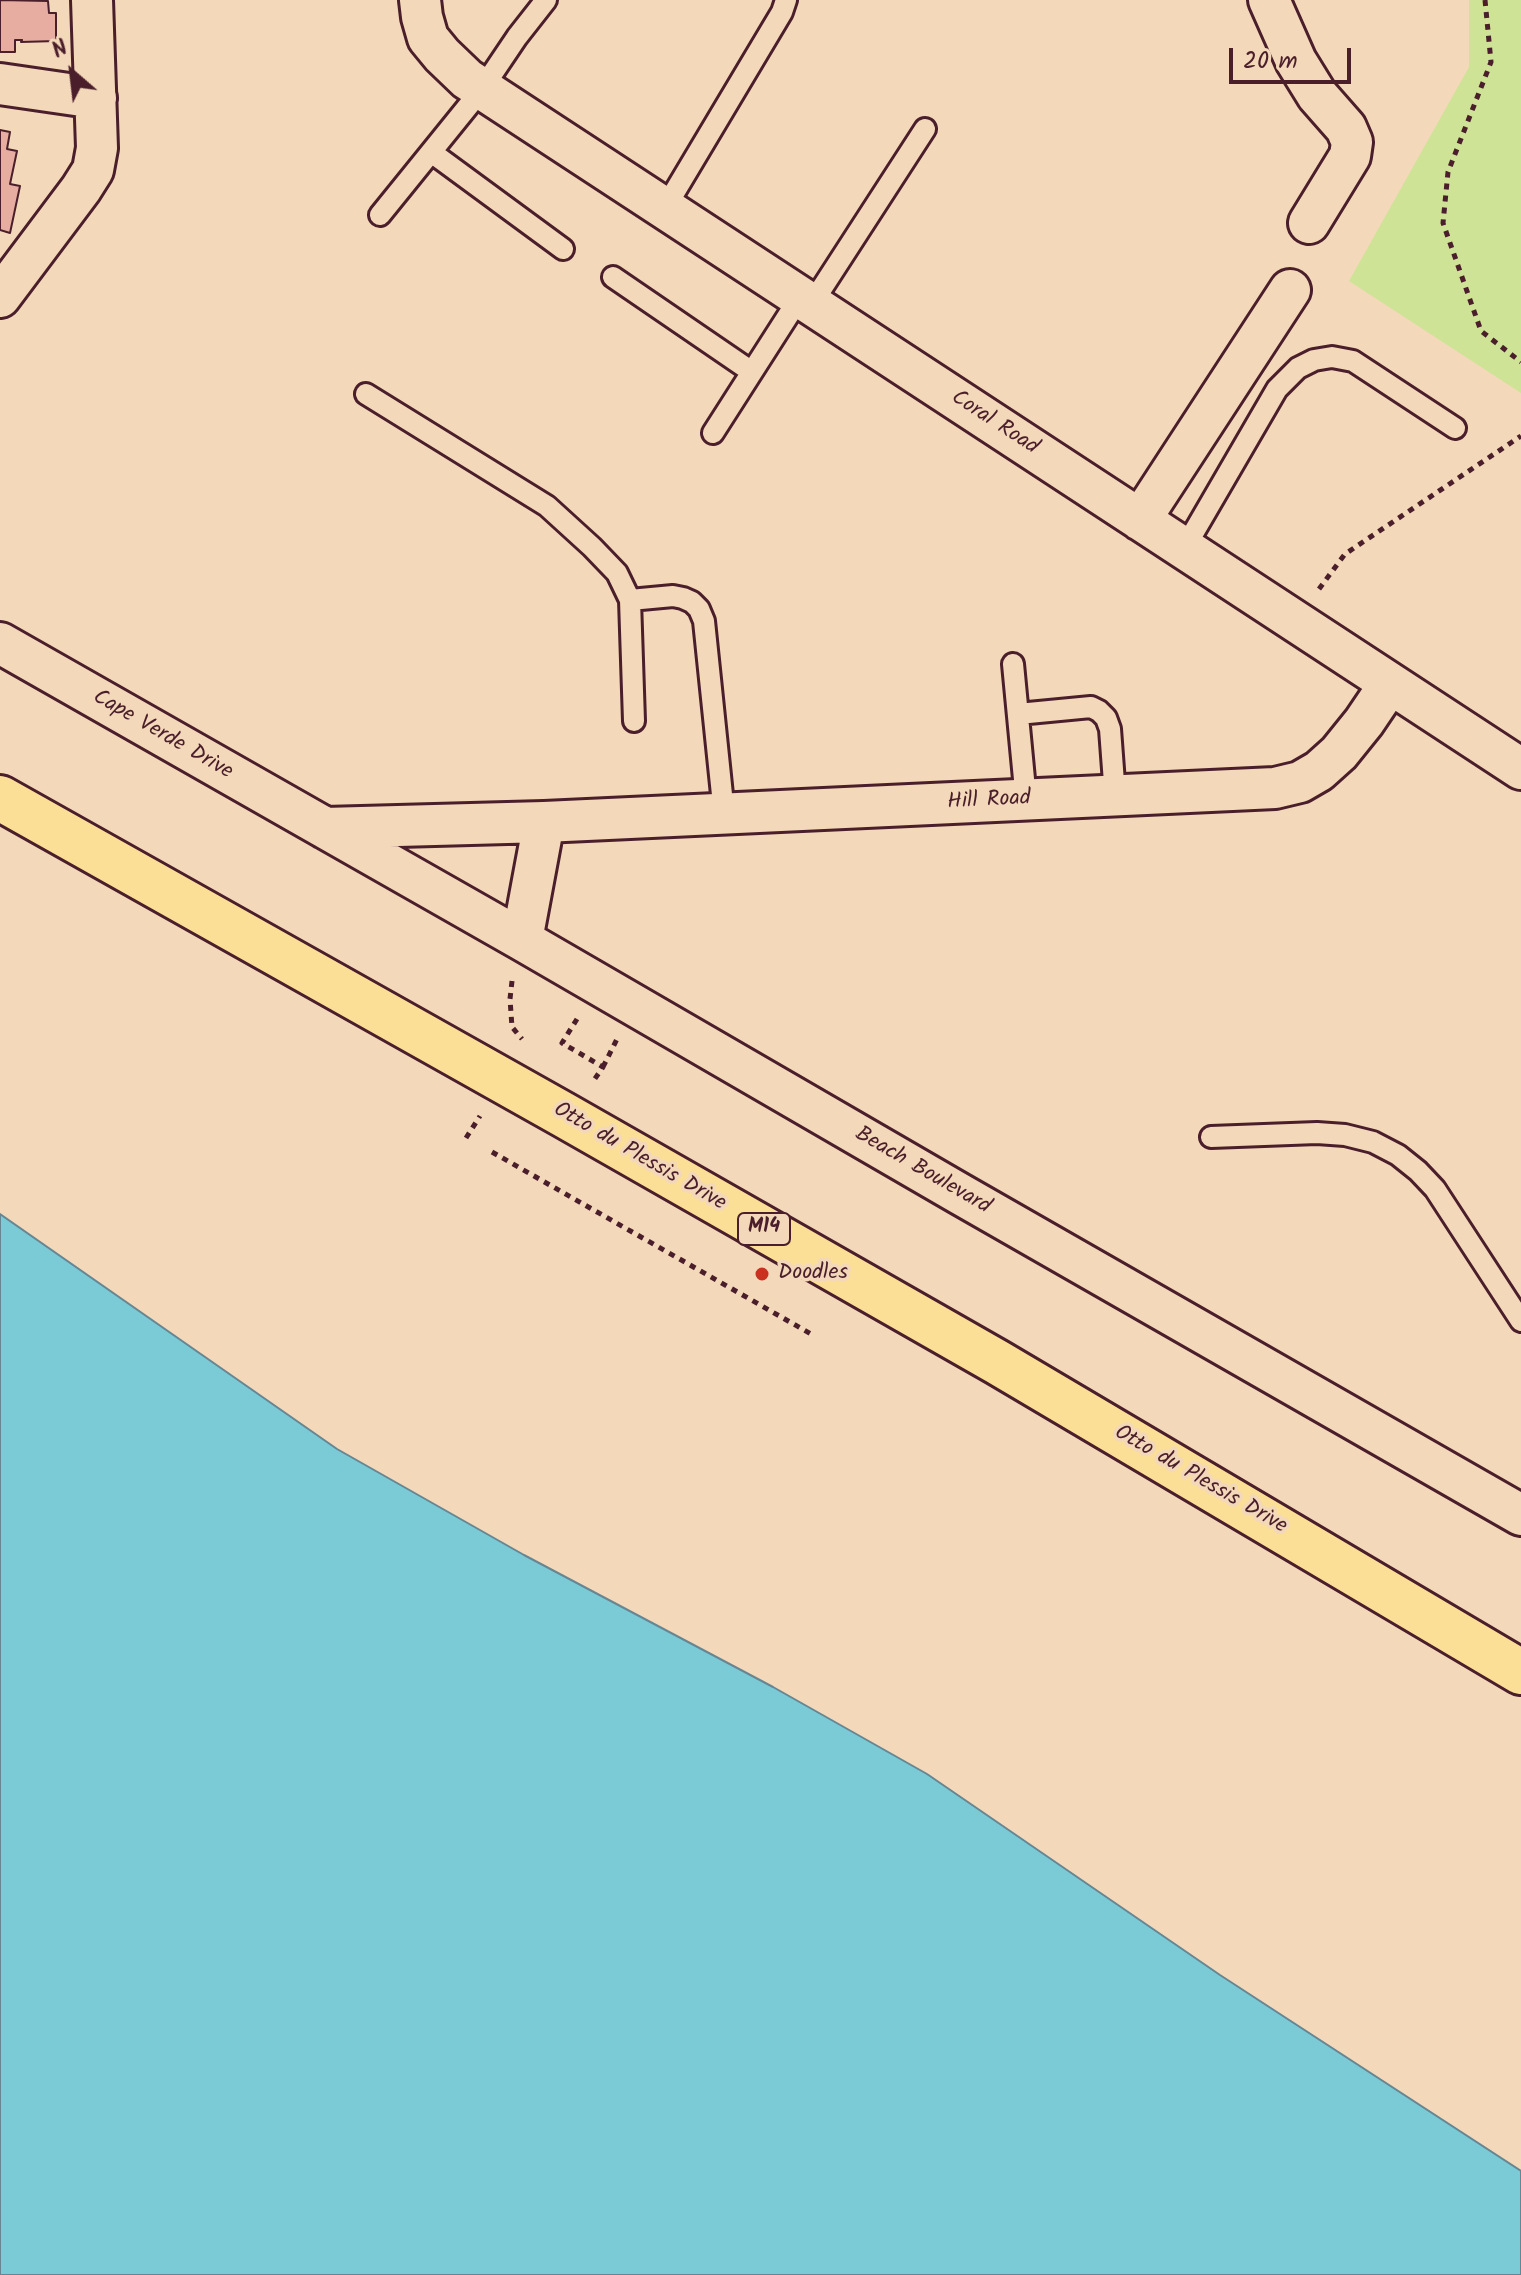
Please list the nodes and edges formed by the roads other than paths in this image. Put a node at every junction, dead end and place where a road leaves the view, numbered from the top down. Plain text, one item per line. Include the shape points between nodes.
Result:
1 (92, 0) edge
2 (546, 0) edge
3 (786, 0) edge
4 (1269, 0) edge
5 (426, 6) edge
6 (0, 84) edge
7 (474, 84) junction
8 (96, 98) junction
9 (925, 129) dead end
10 (431, 152) junction
11 (665, 208) junction
12 (380, 215) dead end
13 (1309, 223) dead end
14 (563, 249) dead end
15 (613, 277) dead end
16 (1290, 290) dead end
17 (0, 297) edge
18 (806, 301) junction
19 (752, 372) junction
20 (366, 394) dead end
21 (1455, 428) dead end
22 (713, 433) dead end
23 (1140, 520) junction
24 (1184, 549) junction
25 (630, 600) junction
26 (0, 643) edge
27 (1013, 664) dead end
28 (1389, 685) junction
29 (1018, 714) junction
30 (634, 721) dead end
31 (1521, 769) edge
32 (1115, 796) junction
33 (0, 798) edge
34 (1026, 800) junction
35 (724, 814) junction
36 (544, 822) junction
37 (325, 828) junction
38 (522, 940) junction
39 (1211, 1137) dead end
40 (1521, 1321) edge
41 (1521, 1515) edge
42 (1521, 1672) edge

1 - 8 street
2 - 7 lane
3 - 11 lane
4 - 13 street via 1296,61 1352,142 1350,156
5 - 7 street, Coral Road via 428,38
6 - 8 street
7 - 10 lane
7 - 11 street, Coral Road
8 - 17 street via 93,170
9 - 18 lane
10 - 12 lane
10 - 14 lane
11 - 18 street, Coral Road
15 - 19 lane
16 - 23 street
18 - 19 lane
18 - 23 street, Coral Road
19 - 22 lane
20 - 25 lane via 547,506 617,573
21 - 24 lane via 1353,361 1314,360 1277,389
23 - 24 street, Coral Road
24 - 28 street, Coral Road
25 - 30 lane
25 - 35 lane via 673,596 699,609
26 - 37 street, Cape Verde Drive
27 - 29 lane
28 - 31 street, Coral Road
28 - 32 street, Hill Road via 1339,753 1300,782 1275,788
29 - 32 lane via 1091,707 1099,711 1110,729
29 - 34 lane
32 - 34 street, Hill Road
33 - 42 main road, Otto du Plessis Drive / M14 via 984,1355
34 - 35 street, Hill Road
35 - 36 street, Hill Road
36 - 37 street, Hill Road
36 - 38 street
37 - 38 street, Beach Boulevard
38 - 41 street, Beach Boulevard
39 - 40 lane via 1345,1135 1398,1155 1435,1189

